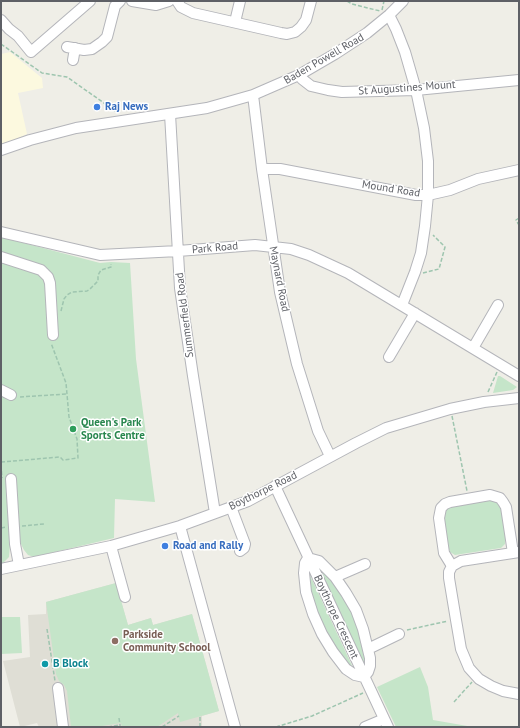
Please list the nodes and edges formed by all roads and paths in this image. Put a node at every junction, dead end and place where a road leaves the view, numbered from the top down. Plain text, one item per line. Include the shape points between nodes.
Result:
1 (90, 1) edge
2 (120, 1) edge
3 (132, 1) edge
4 (169, 1) edge
5 (177, 1) edge
6 (240, 1) edge
7 (311, 1) edge
8 (347, 1) edge
9 (384, 1) edge
10 (403, 1) edge
11 (389, 16) junction
12 (1, 20) edge
13 (235, 22) junction
14 (1, 44) edge
15 (73, 60) dead end
16 (300, 75) junction
17 (519, 80) edge
18 (416, 90) junction
19 (253, 95) junction
20 (170, 114) junction
21 (128, 120) junction
22 (1, 150) edge
23 (262, 169) junction
24 (519, 170) edge
25 (428, 195) junction
26 (519, 218) edge
27 (519, 225) edge
28 (1, 232) edge
29 (424, 234) junction
30 (273, 247) junction
31 (178, 251) junction
32 (112, 255) junction
33 (1, 256) edge
34 (438, 257) dead end
35 (442, 258) junction
36 (415, 272) junction
37 (402, 305) junction
38 (498, 305) dead end
39 (415, 313) junction
40 (60, 315) dead end
41 (53, 335) joint
42 (473, 348) junction
43 (389, 357) dead end
44 (500, 365) junction
45 (519, 376) edge
46 (1, 390) edge
47 (67, 394) junction
48 (11, 395) joint
49 (519, 398) edge
50 (484, 402) junction
51 (450, 409) junction
52 (330, 456) junction
53 (8, 458) dead end
54 (9, 461) junction
55 (1, 462) edge
56 (11, 479) dead end
57 (275, 486) junction
58 (469, 499) junction
59 (231, 507) junction
60 (215, 513) junction
61 (44, 524) dead end
62 (180, 526) junction
63 (14, 528) junction
64 (111, 546) junction
65 (240, 551) dead end
66 (516, 552) edge
67 (308, 558) junction
68 (365, 564) dead end
69 (19, 565) junction
70 (452, 566) junction
71 (1, 569) edge
72 (335, 577) junction
73 (125, 597) dead end
74 (456, 620) junction
75 (47, 629) dead end
76 (399, 634) joint
77 (368, 649) junction
78 (364, 677) junction
79 (477, 677) junction
80 (58, 688) joint
81 (371, 690) junction
82 (519, 694) edge
83 (454, 702) dead end
84 (179, 716) dead end
85 (200, 717) dead end
86 (119, 718) dead end
87 (386, 723) edge
88 (120, 726) edge
89 (63, 727) edge
90 (108, 727) edge
91 (162, 727) edge
92 (200, 727) edge
93 (235, 727) edge
94 (276, 727) edge
95 (365, 727) edge
96 (430, 727) edge
97 (436, 727) edge
98 (442, 727) edge

1 - 12 street via 31,52
2 - 15 street via 115,6 107,37 92,48 71,48
3 - 4 street via 156,5
5 - 13 street via 181,7 193,13
6 - 13 street
7 - 13 street via 306,20 295,32 287,34
8 - 9 path via 382,11
10 - 11 street, Baden Powell Road
11 - 16 street, Baden Powell Road via 367,33
11 - 18 street via 405,52
14 - 21 path via 42,73 67,77 108,108 123,114
16 - 18 street, St Augustines Mount via 311,86 342,92
16 - 19 street, Baden Powell Road
17 - 18 street, St Augustines Mount
18 - 25 street via 428,161
19 - 20 street, Baden Powell Road via 207,108
19 - 23 street, Maynard Road
20 - 21 street, Baden Powell Road
20 - 31 street, Summerfield Road
21 - 22 street, Baden Powell Road via 53,133
23 - 25 street, Mound Road via 280,169 404,193
23 - 30 street, Maynard Road
24 - 25 street, Mound Road via 478,179
25 - 29 street
26 - 27 path via 516,220
28 - 32 street, Park Road via 92,254
29 - 35 path via 433,235 445,247
29 - 36 street
30 - 31 street, Park Road via 255,245
30 - 37 street, Park Road via 291,249 329,264
30 - 52 street, Maynard Road via 280,292 298,364 318,431
31 - 32 street, Park Road
31 - 60 street, Summerfield Road via 180,288
32 - 40 path via 111,267 101,270 95,285 86,291 67,295
33 - 41 street via 41,270 48,277
34 - 35 path
35 - 36 path via 439,269 425,274
36 - 37 street
37 - 39 street, Park Road
38 - 42 street
39 - 42 street, Park Road
39 - 43 street
41 - 47 path via 51,344 66,383
42 - 44 street, Park Road
44 - 45 street, Park Road
44 - 50 path
46 - 48 street
47 - 48 path via 22,397
47 - 54 path via 69,418 77,439 78,458
49 - 50 street, Boythorpe Road
50 - 51 street, Boythorpe Road
51 - 52 street, Boythorpe Road via 386,428
51 - 58 path
52 - 57 street, Boythorpe Road
53 - 54 path
54 - 55 path
56 - 63 street
57 - 59 street, Boythorpe Road
57 - 67 street, Boythorpe Crescent
58 - 66 street via 490,495 504,502
58 - 70 street via 445,504 439,513 444,553
59 - 60 street, Boythorpe Road
59 - 65 street via 245,544
60 - 62 street, Boythorpe Road
61 - 63 path
62 - 64 street, Boythorpe Road
62 - 93 street
63 - 69 street
64 - 69 street, Boythorpe Road
64 - 73 street
66 - 70 street via 460,561
67 - 72 street, Boythorpe Crescent via 318,561
67 - 78 street, Boythorpe Crescent
67 - 78 street, Boythorpe Crescent via 304,573 306,592 319,628 346,669
68 - 72 street, Boythorpe Crescent
69 - 71 street, Boythorpe Road
70 - 74 street via 449,572
72 - 77 street, Boythorpe Crescent via 356,610
74 - 76 path via 410,629
74 - 79 street via 464,659
75 - 80 path
76 - 77 street, Boythorpe Crescent
77 - 78 street, Boythorpe Crescent via 370,666
78 - 81 street, Boythorpe Crescent
79 - 82 street via 503,691
79 - 83 path
80 - 89 street
81 - 87 street, Boythorpe Crescent
81 - 94 path via 312,716
84 - 91 path
85 - 92 path
86 - 88 path
87 - 95 street, Boythorpe Crescent
88 - 90 path
96 - 97 path
97 - 98 path

